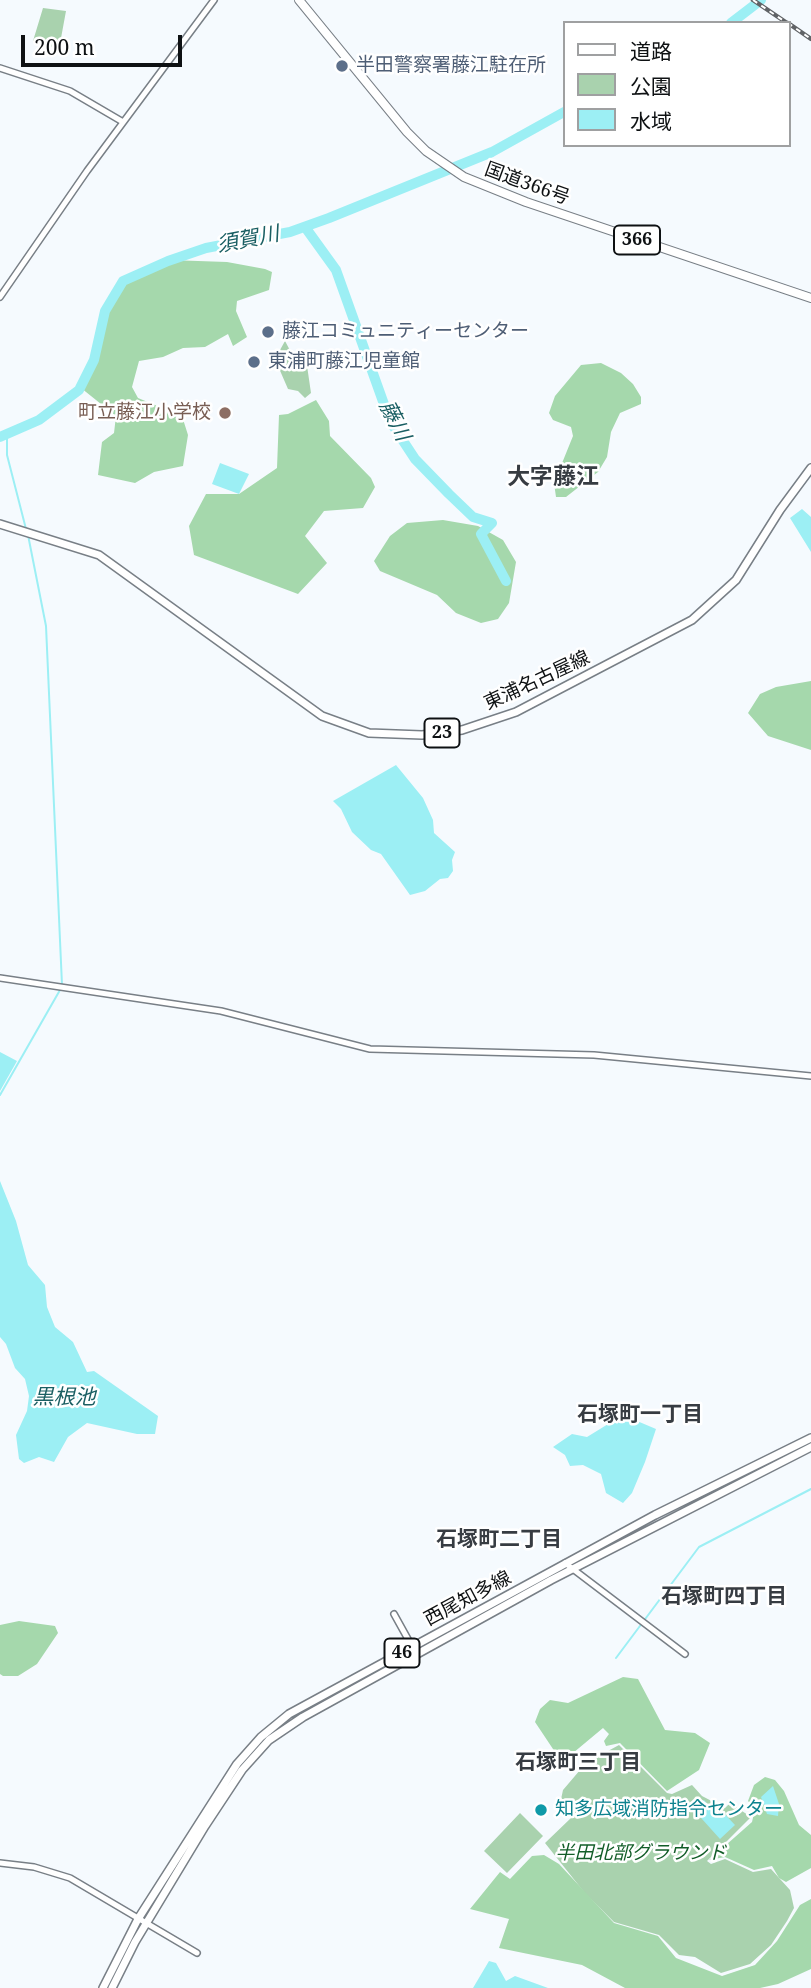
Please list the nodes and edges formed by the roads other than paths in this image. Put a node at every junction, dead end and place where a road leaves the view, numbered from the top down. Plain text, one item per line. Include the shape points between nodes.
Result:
1 (214, 0) edge
2 (299, 0) edge
3 (0, 68) edge
4 (123, 122) junction
5 (0, 297) edge
6 (811, 298) edge
7 (811, 468) edge
8 (0, 524) edge
9 (0, 978) edge
10 (811, 1076) edge
11 (811, 1438) edge
12 (811, 1447) edge
13 (565, 1563) junction
14 (571, 1570) junction
15 (394, 1614) dead end
16 (412, 1647) junction
17 (685, 1654) dead end
18 (417, 1656) junction
19 (0, 1863) edge
20 (142, 1922) junction
21 (197, 1953) dead end
22 (114, 1987) edge
23 (103, 1988) edge

1 - 4 street
2 - 6 highway, 国道366号 / 366 via 392,116 464,177
3 - 4 street via 70,91
4 - 5 street
7 - 8 main road, 東浦名古屋線 / 23 via 736,580 692,620 516,712 462,730 422,735 369,733 322,716 100,555
9 - 10 street via 221,1011 370,1049 594,1055
11 - 13 main road, 西尾知多線 / 46
12 - 14 main road, 西尾知多線 / 46
13 - 14 street
13 - 16 main road, 西尾知多線 / 46
14 - 17 street
14 - 18 main road, 西尾知多線 / 46
15 - 16 street
16 - 18 street
16 - 20 main road, 西尾知多線 / 46 via 294,1711 261,1737 237,1765
18 - 20 main road, 西尾知多線 / 46 via 269,1740 242,1770
19 - 20 street via 61,1874
20 - 21 street
20 - 22 main road, 西尾知多線 / 46
20 - 23 main road, 西尾知多線 / 46

